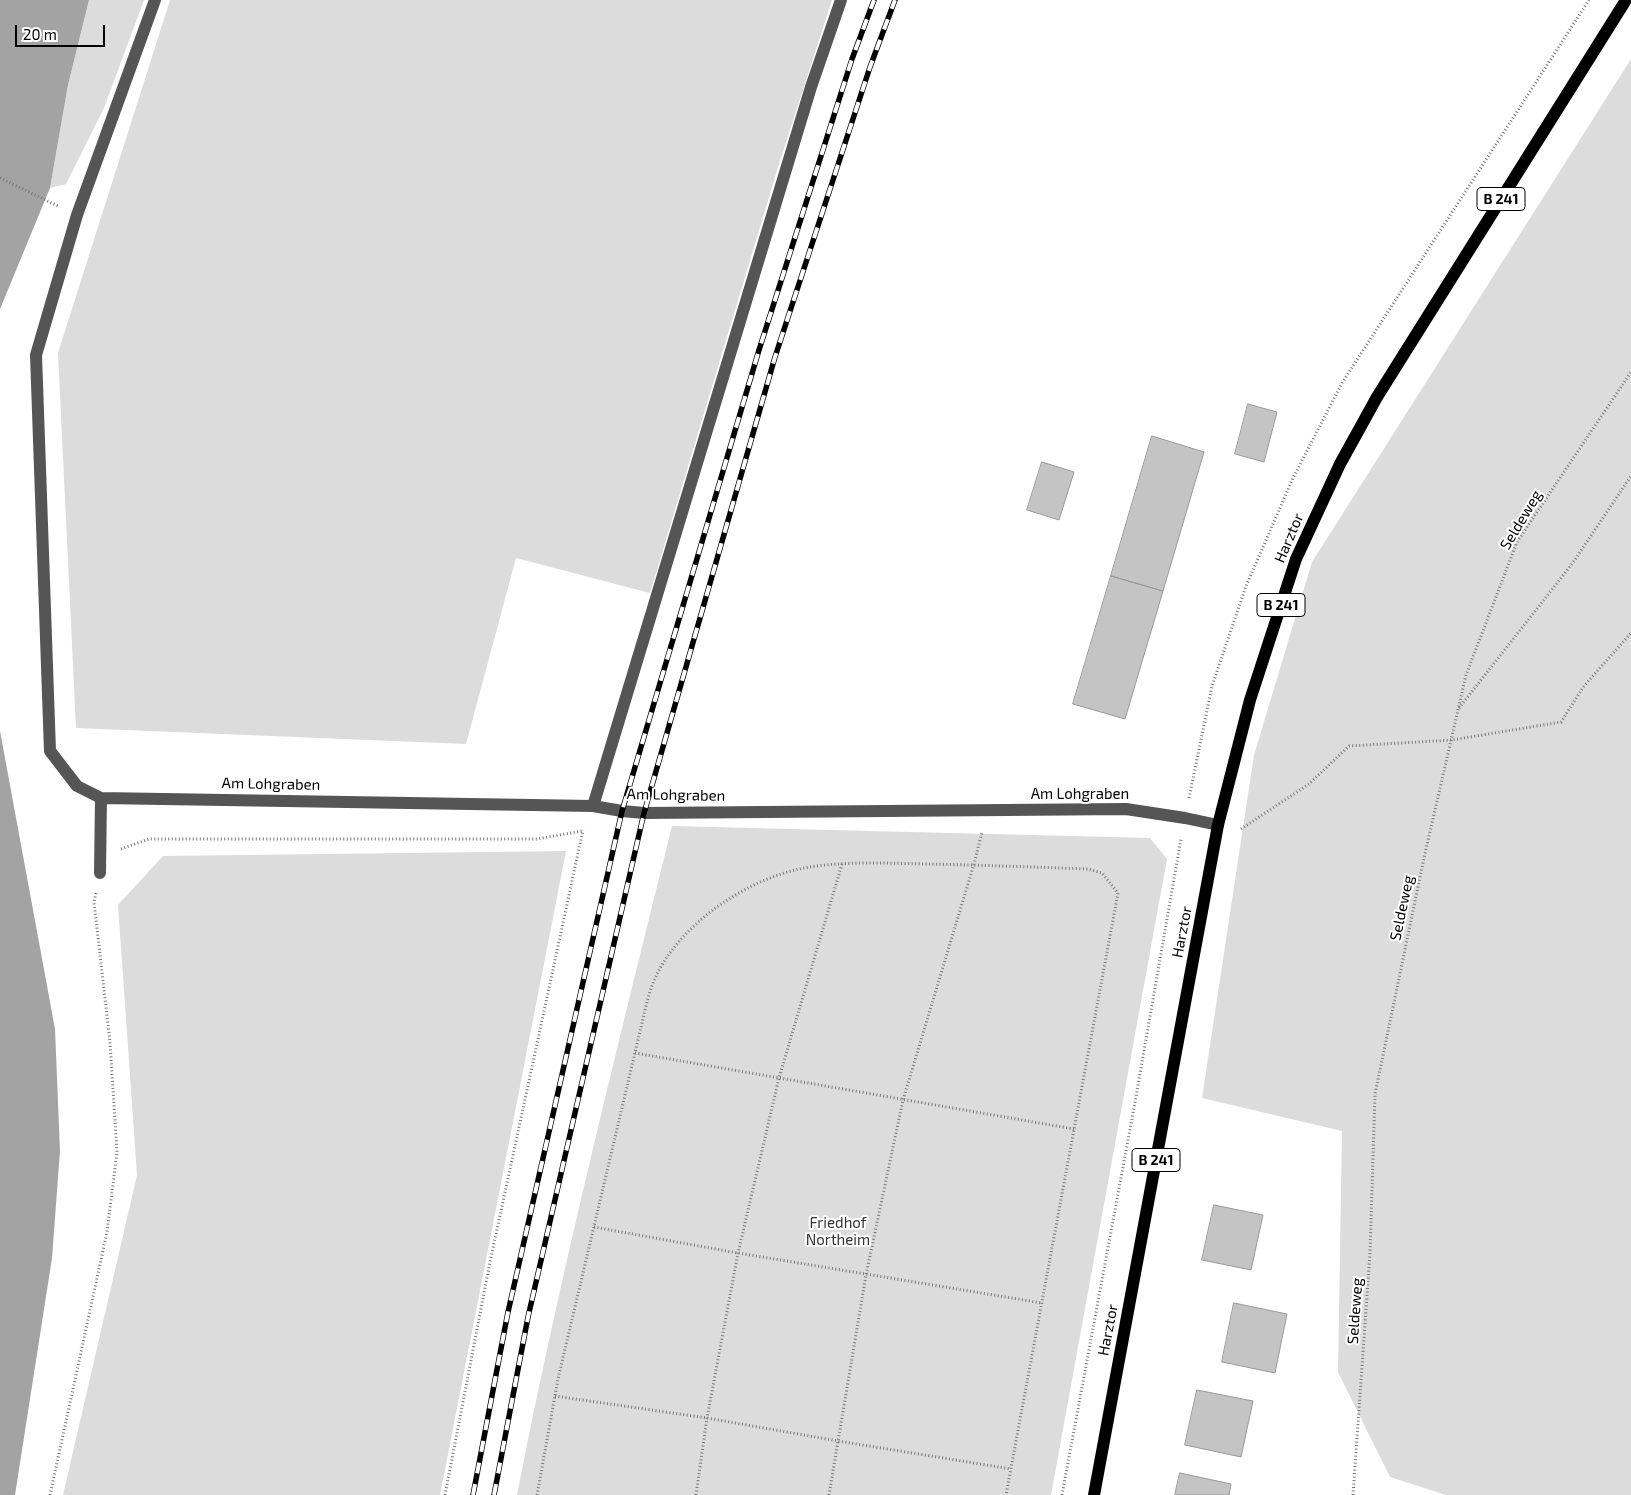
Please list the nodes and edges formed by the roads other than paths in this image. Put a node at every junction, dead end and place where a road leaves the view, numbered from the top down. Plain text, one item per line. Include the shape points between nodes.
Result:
1 (155, 0) edge
2 (841, 0) edge
3 (1626, 0) edge
4 (101, 798) junction
5 (593, 806) junction
6 (1218, 825) junction
7 (100, 873) road end
8 (1094, 1495) edge

1 - 4 street via 77,215 36,355 50,751 77,786
2 - 5 street via 811,87
3 - 6 main road, Harztor / B 241 via 1377,397 1340,464 1296,559 1250,700
4 - 5 street, Am Lohgraben
4 - 7 street
5 - 6 street, Am Lohgraben via 644,813 1126,809
6 - 8 main road, Harztor / B 241

